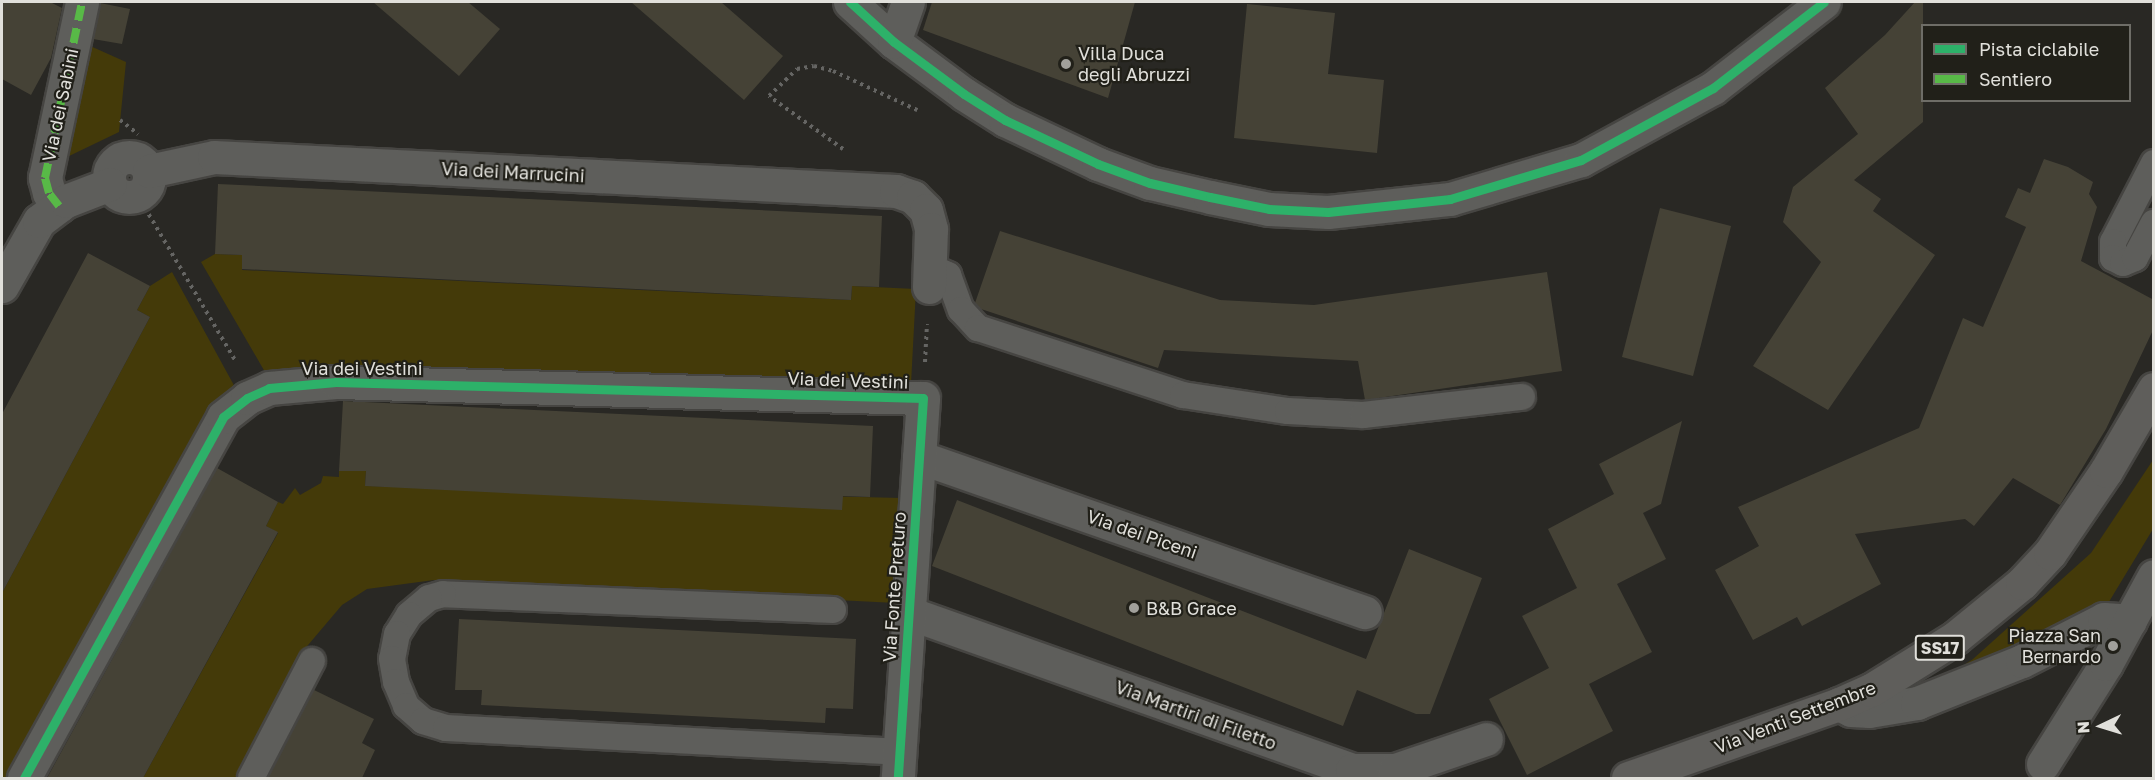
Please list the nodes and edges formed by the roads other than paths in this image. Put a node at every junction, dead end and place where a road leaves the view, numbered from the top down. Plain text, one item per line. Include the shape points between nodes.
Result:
1 (82, 2) edge
2 (850, 2) edge
3 (908, 2) edge
4 (1824, 2) edge
5 (894, 42) junction
6 (2154, 163) edge
7 (59, 206) junction
8 (2154, 223) edge
9 (929, 277) joint
10 (2, 286) edge
11 (2154, 389) edge
12 (1522, 397) dead end
13 (923, 398) joint
14 (919, 457) junction
15 (2154, 576) edge
16 (833, 610) dead end
17 (1365, 612) dead end
18 (909, 613) junction
19 (2130, 621) junction
20 (312, 661) dead end
21 (1839, 704) junction
22 (1486, 739) dead end
23 (2043, 764) dead end
24 (899, 765) edge
25 (24, 778) edge
26 (251, 778) edge
27 (1628, 778) edge

1 - 7 street, Via dei Sabini via 45,178 49,193
2 - 5 street
3 - 5 street
4 - 5 street via 1713,88 1581,160 1450,199 1328,212 1269,209 1210,197 1150,183 1098,164 1005,120
6 - 8 lane via 2113,242 2113,258 2123,263 2135,258
7 - 9 street, Via dei Marrucini via 214,157 880,190 906,193 926,210 931,229
7 - 10 street, Via dei Marrucini via 32,230
9 - 12 lane via 948,275 961,310 978,328 1184,395 1288,411 1364,415
11 - 21 main road, Via Venti Settembre / SS17 via 2076,519 2022,583 1927,657
13 - 14 street, Via Fonte Preturo
13 - 25 street, Via dei Vestini via 344,382 287,385 254,393 218,424
14 - 17 street, Via dei Piceni
14 - 18 street, Via Fonte Preturo
15 - 19 street
16 - 24 lane via 443,594 429,598 409,615 397,634 392,659 406,706 423,721 446,728
18 - 22 street, Via Martiri di Filetto via 1352,770 1395,770
18 - 24 street, Via Fonte Preturo
19 - 21 street via 2104,619 2022,662 1917,703 1869,711 1851,710
19 - 23 street
20 - 26 lane
21 - 27 main road, Via Venti Settembre / SS17

